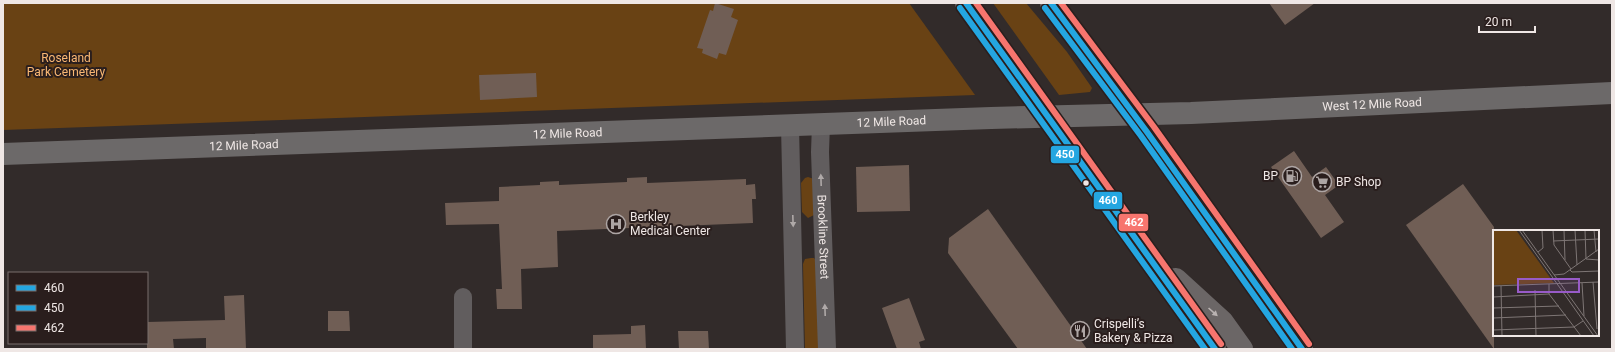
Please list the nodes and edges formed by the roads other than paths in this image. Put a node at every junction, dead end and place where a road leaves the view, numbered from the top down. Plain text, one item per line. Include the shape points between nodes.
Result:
1 (966, 3) edge
2 (1051, 3) edge
3 (1612, 93) edge
4 (1133, 113) junction
5 (1048, 117) junction
6 (821, 124) junction
7 (790, 126) junction
8 (3, 154) edge
9 (1142, 248) junction
10 (463, 297) dead end
11 (463, 349) edge
12 (795, 349) edge
13 (827, 349) edge
14 (1215, 349) edge
15 (1242, 349) edge
16 (1302, 349) edge

1 - 5 main road
2 - 4 main road
3 - 4 main road, West 12 Mile Road
4 - 5 main road, 12 Mile Road
4 - 16 main road via 1170,161
5 - 6 main road, 12 Mile Road
5 - 9 main road
6 - 7 main road, 12 Mile Road
13 -> 6 street, Brookline Street
7 - 8 main road, 12 Mile Road
7 -> 12 street
9 - 14 main road
9 -> 15 main road via 1222,321
10 - 11 street

